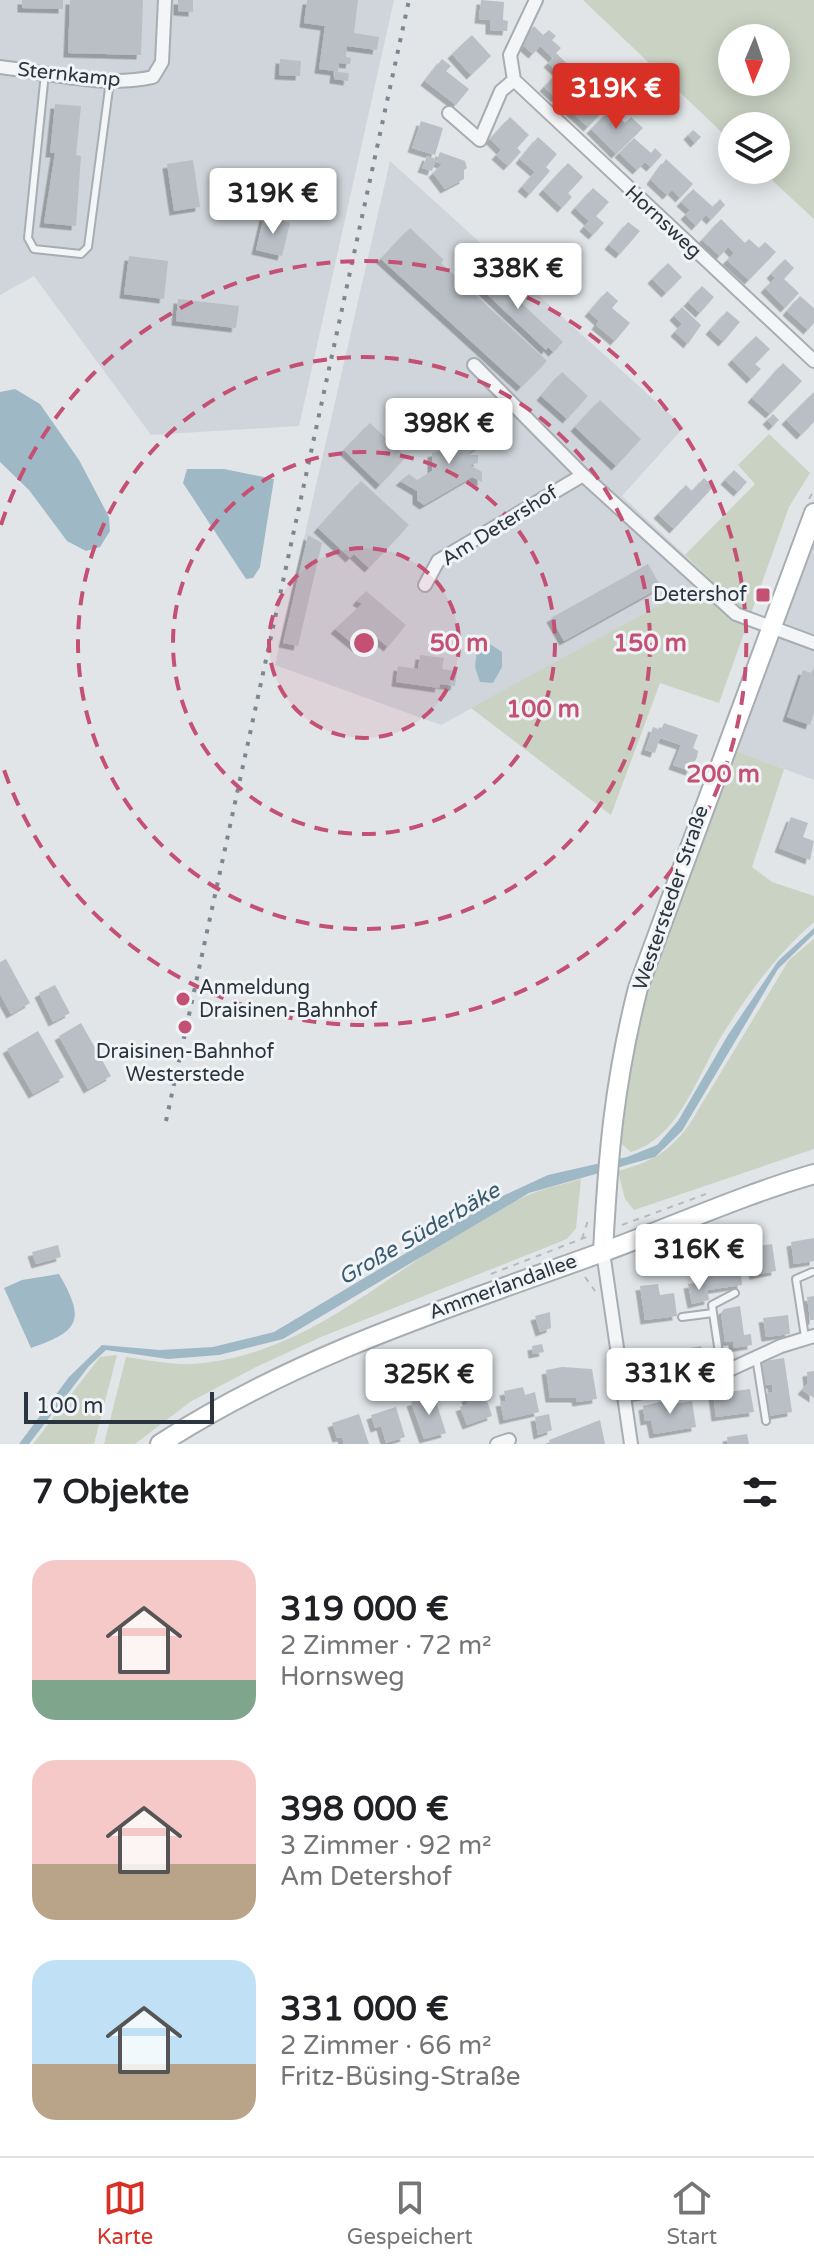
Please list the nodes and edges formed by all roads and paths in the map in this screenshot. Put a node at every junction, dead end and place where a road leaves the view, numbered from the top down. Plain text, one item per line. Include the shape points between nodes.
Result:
1 (165, 0) edge
2 (536, 0) edge
3 (0, 67) edge
4 (45, 73) junction
5 (514, 80) junction
6 (110, 81) junction
7 (449, 113) dead end
8 (814, 361) edge
9 (474, 365) dead end
10 (583, 475) junction
11 (814, 513) edge
12 (425, 585) dead end
13 (770, 627) junction
14 (814, 643) edge
15 (814, 1174) edge
16 (573, 1252) junction
17 (603, 1252) junction
18 (812, 1272) edge
19 (596, 1293) dead end
20 (735, 1293) dead end
21 (713, 1313) junction
22 (682, 1317) dead end
23 (810, 1337) edge
24 (756, 1357) junction
25 (722, 1373) junction
26 (625, 1395) junction
27 (766, 1421) dead end
28 (160, 1444) edge
29 (631, 1444) edge

1 - 6 street, Sternkamp via 162,62 153,77
2 - 5 street via 510,55
3 - 4 street, Sternkamp
4 - 6 street, Sternkamp
4 - 6 lane via 28,238 34,249 81,254 88,247
5 - 7 street via 501,91 480,140
5 - 8 street, Hornsweg
9 - 10 street, Am Detershof
10 - 12 street, Am Detershof via 438,561
10 - 13 street, Am Detershof via 736,614
11 - 13 main road, Westersteder Straße
13 - 14 street, Am Detershof
13 - 17 main road, Westersteder Straße via 638,988 619,1065 607,1153
15 - 17 main road, Ammerlandallee
16 - 17 main road, Ammerlandallee
16 - 19 path via 579,1271
16 - 28 main road, Ammerlandallee via 299,1365
17 - 26 street
18 - 23 lane via 796,1279
20 - 21 lane via 712,1305
21 - 22 lane
21 - 25 lane
23 - 24 street
24 - 25 street
24 - 27 lane
25 - 26 street via 705,1381
26 - 29 street

